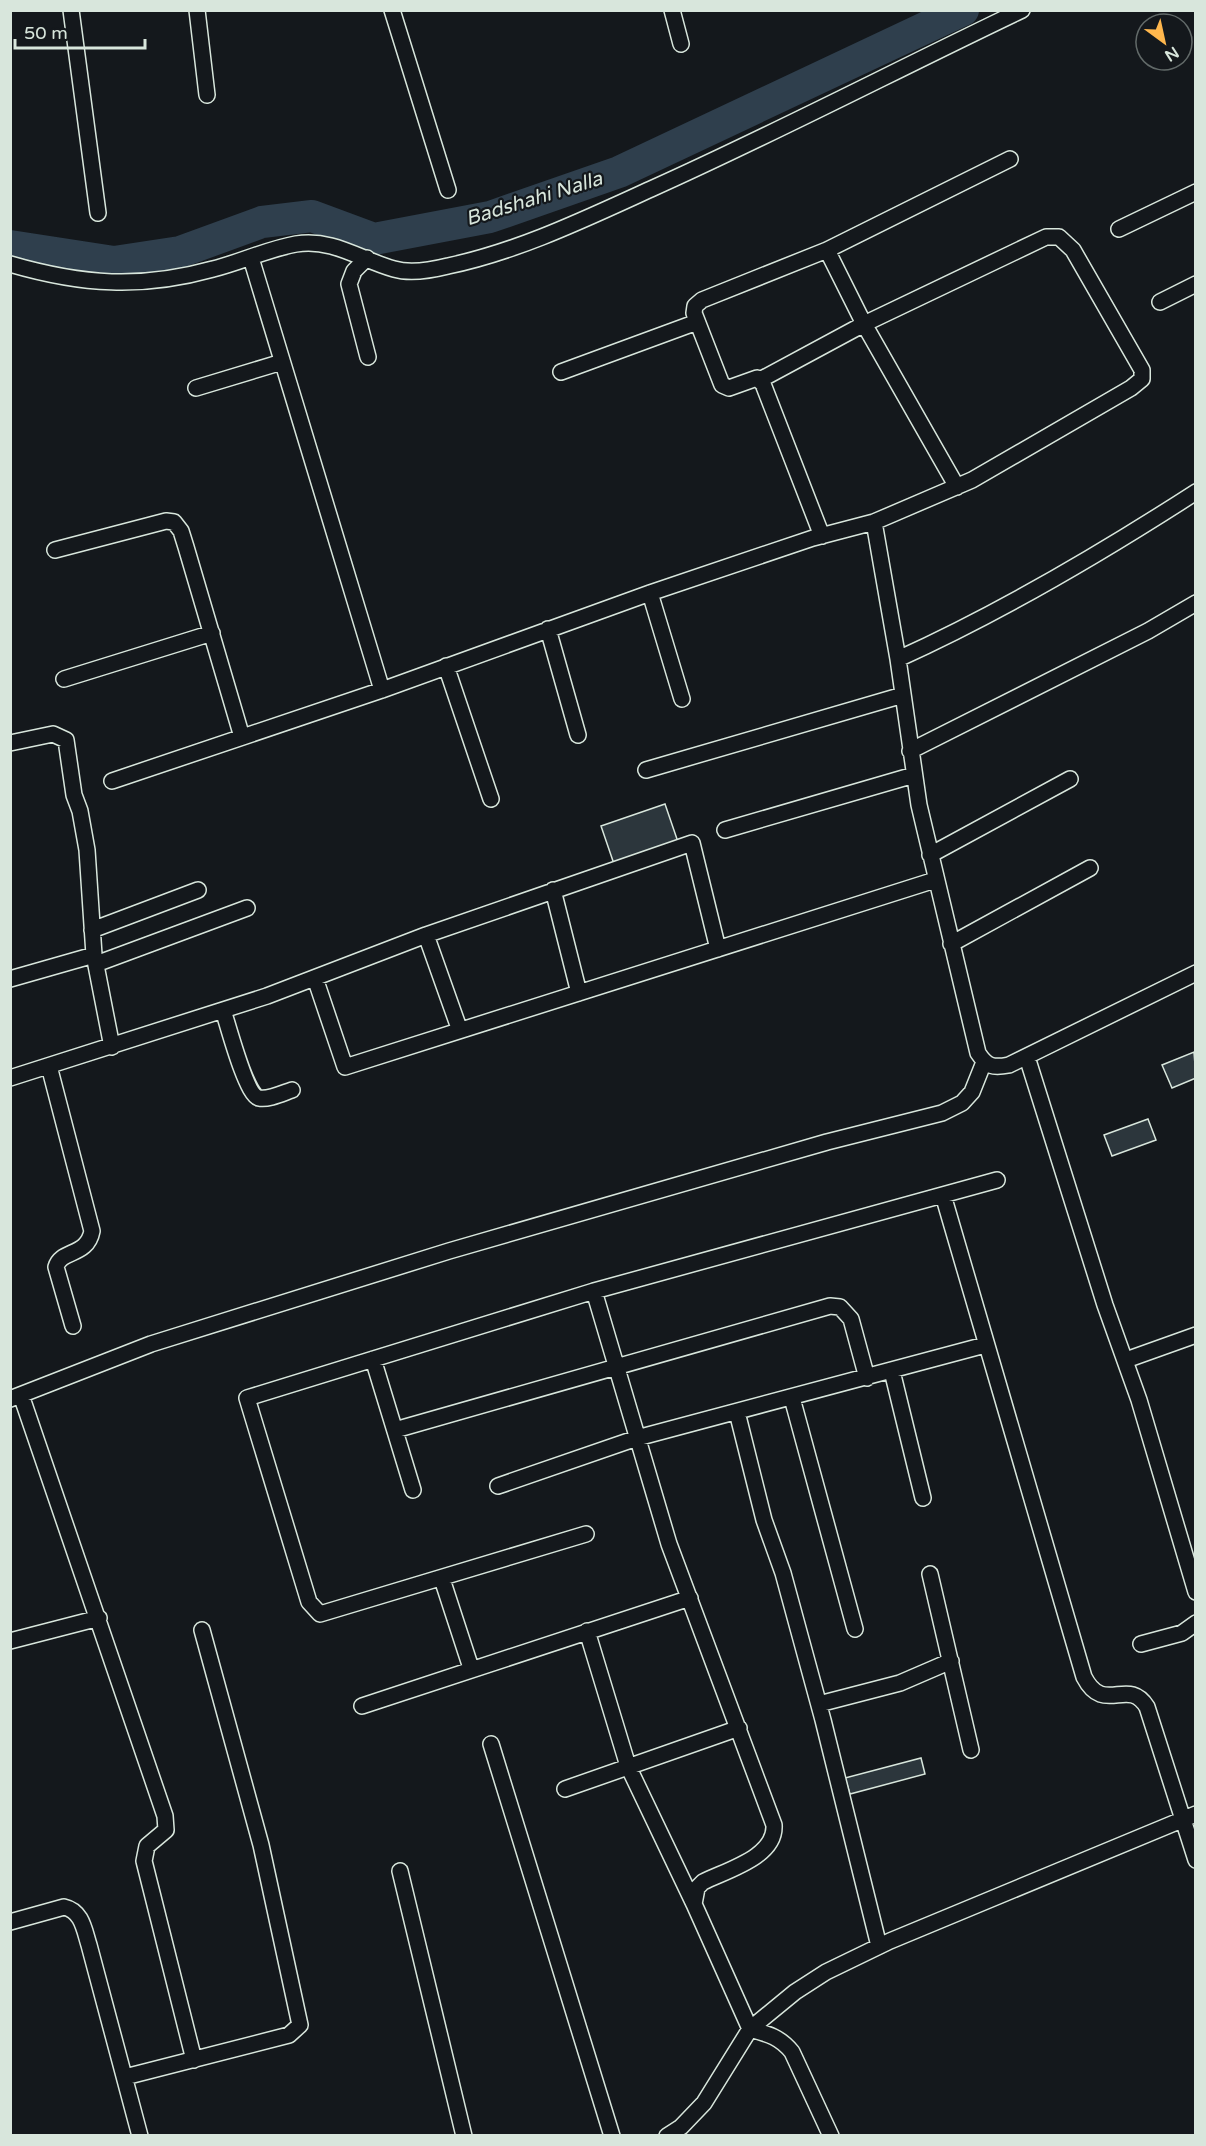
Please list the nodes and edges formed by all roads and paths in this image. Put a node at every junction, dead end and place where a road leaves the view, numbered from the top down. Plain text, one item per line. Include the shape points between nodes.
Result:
1 (71, 10) edge
2 (197, 10) edge
3 (392, 10) edge
4 (672, 10) edge
5 (1022, 10) edge
6 (681, 44) dead end
7 (207, 95) dead end
8 (1010, 159) dead end
9 (448, 190) dead end
10 (1196, 192) edge
11 (98, 213) dead end
12 (1119, 229) dead end
13 (827, 250) junction
14 (250, 258) junction
15 (367, 258) junction
16 (10, 264) edge
17 (1196, 284) edge
18 (1160, 302) dead end
19 (697, 322) junction
20 (864, 324) junction
21 (368, 357) dead end
22 (282, 362) junction
23 (561, 372) dead end
24 (760, 380) junction
25 (196, 388) dead end
26 (957, 487) junction
27 (1196, 492) edge
28 (874, 522) junction
29 (822, 536) junction
30 (55, 550) dead end
31 (650, 593) junction
32 (1196, 603) edge
33 (548, 629) junction
34 (212, 633) junction
35 (898, 659) junction
36 (446, 666) junction
37 (64, 679) dead end
38 (382, 690) junction
39 (903, 694) junction
40 (682, 699) dead end
41 (578, 735) dead end
42 (242, 736) junction
43 (10, 743) edge
44 (910, 751) junction
45 (646, 770) dead end
46 (914, 775) junction
47 (1070, 779) dead end
48 (112, 781) dead end
49 (491, 799) dead end
50 (725, 830) dead end
51 (930, 855) junction
52 (1090, 868) dead end
53 (935, 880) junction
54 (198, 890) dead end
55 (553, 890) junction
56 (247, 908) dead end
57 (92, 930) junction
58 (426, 935) junction
59 (951, 944) junction
60 (718, 949) junction
61 (95, 959) junction
62 (1196, 973) edge
63 (315, 978) junction
64 (10, 979) edge
65 (579, 993) junction
66 (223, 1010) junction
67 (459, 1028) junction
68 (112, 1047) junction
69 (1027, 1057) junction
70 (984, 1062) junction
71 (49, 1066) junction
72 (10, 1078) edge
73 (292, 1090) dead end
74 (997, 1180) dead end
75 (943, 1195) junction
76 (594, 1292) junction
77 (73, 1326) dead end
78 (1196, 1335) edge
79 (986, 1345) junction
80 (373, 1359) junction
81 (1126, 1360) junction
82 (615, 1366) junction
83 (892, 1371) junction
84 (867, 1378) junction
85 (16, 1397) edge
86 (792, 1398) junction
87 (737, 1413) junction
88 (395, 1430) junction
89 (637, 1438) junction
90 (498, 1486) dead end
91 (413, 1490) dead end
92 (923, 1498) dead end
93 (586, 1534) dead end
94 (930, 1574) dead end
95 (442, 1579) junction
96 (1196, 1592) edge
97 (690, 1598) junction
98 (99, 1618) junction
99 (1196, 1623) edge
100 (855, 1629) dead end
101 (202, 1630) dead end
102 (587, 1631) junction
103 (10, 1641) edge
104 (1141, 1644) dead end
105 (951, 1661) junction
106 (471, 1668) junction
107 (819, 1704) junction
108 (362, 1706) dead end
109 (739, 1728) junction
110 (491, 1744) dead end
111 (971, 1750) dead end
112 (628, 1766) junction
113 (565, 1789) dead end
114 (1189, 1816) edge
115 (1196, 1860) edge
116 (400, 1871) dead end
117 (694, 1904) junction
118 (10, 1922) edge
119 (879, 1946) junction
120 (750, 2029) junction
121 (194, 2060) junction
122 (125, 2077) junction
123 (140, 2136) edge
124 (464, 2136) edge
125 (612, 2136) edge
126 (667, 2136) edge
127 (831, 2136) edge

1 - 11 street
2 - 7 street
3 - 9 street
4 - 6 street
5 - 15 street via 692,171 550,235 426,270 395,270
8 - 13 street
10 - 12 street
13 - 19 street via 702,300 695,306
13 - 20 street
14 - 15 street via 296,244 314,243 332,244
14 - 16 street via 183,277 125,284 71,278
14 - 22 street
15 - 21 street via 354,271 349,284
17 - 18 street
19 - 23 street
19 - 24 street via 722,385 729,388
20 - 24 street
20 - 26 street
20 - 26 street via 1046,237 1059,237 1073,250 1135,355 1142,379 1131,388
22 - 25 street
22 - 38 street
24 - 29 street
26 - 28 street
27 - 35 street via 1004,608
28 - 29 street
28 - 35 street
29 - 31 street
30 - 34 street via 174,522 181,531
31 - 33 street
31 - 40 street
32 - 44 street via 1148,632
33 - 36 street
33 - 41 street
34 - 37 street
34 - 42 street
35 - 39 street
36 - 38 street
36 - 49 street
38 - 42 street
39 - 44 street
39 - 45 street
42 - 48 street
43 - 57 street via 53,734 66,740 89,860
44 - 46 street
46 - 50 street
46 - 51 street
47 - 51 street
51 - 53 street
52 - 59 street
53 - 59 street
53 - 60 street
54 - 57 street
55 - 58 street
55 - 60 street via 692,843
55 - 65 street
56 - 61 street
57 - 61 street
58 - 63 street
58 - 67 street
59 - 70 street via 978,1053
60 - 65 street
61 - 64 street
61 - 68 street
62 - 69 street
63 - 66 street
63 - 67 street via 345,1066
65 - 67 street
66 - 68 street
66 - 73 street via 254,1095 267,1098
68 - 71 street
69 - 70 street via 994,1068
69 - 81 street
70 - 85 street via 972,1092 962,1103 942,1113 827,1142 449,1251 151,1344
71 - 72 street
71 - 77 street via 92,1231 90,1241 62,1257 56,1267
74 - 75 street
75 - 76 street
75 - 79 street
76 - 80 street
76 - 82 street
78 - 81 street
79 - 83 street
79 - 114 street via 1084,1677 1091,1690 1100,1696 1133,1695 1142,1699
80 - 88 street
80 - 95 street via 247,1398 309,1602 320,1614
81 - 96 street
82 - 84 street via 830,1306 840,1307 851,1319
82 - 88 street
82 - 89 street
83 - 84 street
83 - 92 street
84 - 86 street
85 - 98 street
86 - 87 street
86 - 100 street
87 - 89 street
87 - 107 street via 764,1520 783,1573
88 - 91 street
89 - 90 street
89 - 97 street
93 - 95 street
94 - 105 street
95 - 106 street
97 - 102 street
97 - 109 street
98 - 103 street
98 - 121 street via 165,1816 166,1830 147,1846 144,1861
99 - 104 street via 1182,1633
101 - 121 street via 261,1845 300,2025 290,2035
102 - 106 street
102 - 112 street
105 - 107 street via 900,1683
105 - 111 street
106 - 108 street
107 - 119 street
109 - 112 street
109 - 117 street via 775,1835 758,1855 703,1882 697,1888
110 - 125 street
112 - 113 street
112 - 117 street
114 - 115 street
114 - 119 street
116 - 124 street
117 - 120 street
118 - 122 street via 64,1907 79,1915
119 - 120 street via 811,1982
120 - 126 street via 704,2103
120 - 127 street via 772,2034 792,2052
121 - 122 street
122 - 123 street

